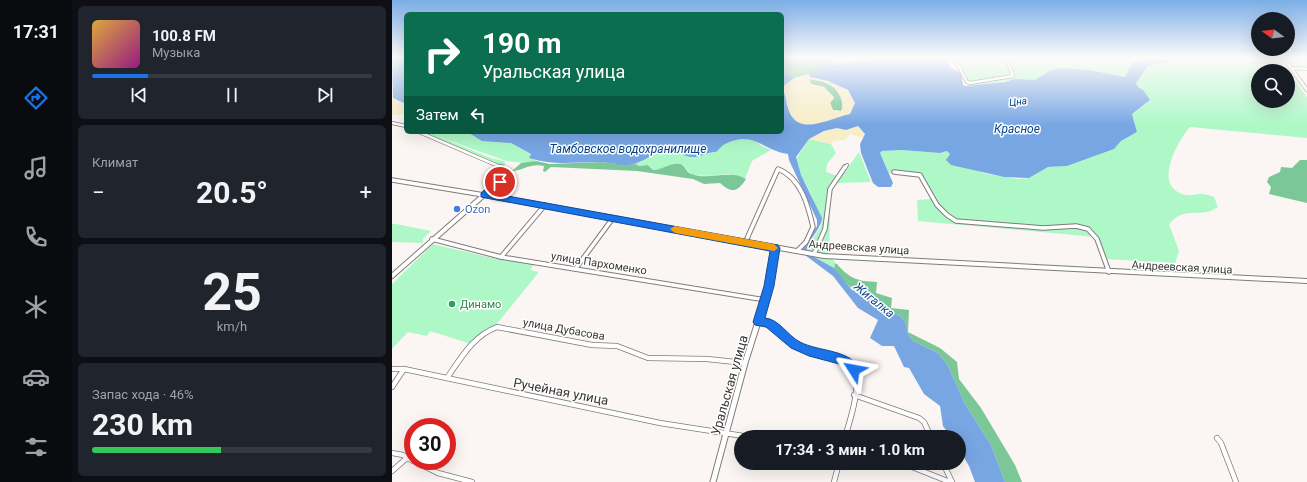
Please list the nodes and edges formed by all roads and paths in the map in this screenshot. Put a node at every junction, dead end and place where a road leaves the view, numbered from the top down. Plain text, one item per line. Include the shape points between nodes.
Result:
1 (966, 79) edge
2 (992, 79) edge
3 (1299, 79) edge
4 (1307, 90) edge
5 (392, 123) edge
6 (397, 124) junction
7 (404, 126) edge
8 (392, 128) edge
9 (424, 134) edge
10 (847, 165) dead end
11 (894, 172) dead end
12 (392, 180) edge
13 (484, 195) junction
14 (545, 205) junction
15 (613, 218) junction
16 (432, 239) junction
17 (745, 243) junction
18 (775, 248) junction
19 (798, 252) junction
20 (812, 254) junction
21 (501, 257) junction
22 (576, 268) junction
23 (1109, 272) junction
24 (392, 276) edge
25 (1307, 281) edge
26 (765, 300) junction
27 (758, 322) junction
28 (745, 363) junction
29 (392, 369) edge
30 (404, 369) junction
31 (447, 378) junction
32 (392, 387) edge
33 (854, 395) junction
34 (846, 430) edge
35 (928, 430) edge
36 (726, 433) junction
37 (734, 434) edge
38 (1217, 438) dead end
39 (392, 453) edge
40 (404, 456) edge
41 (404, 460) edge
42 (432, 470) edge
43 (837, 470) edge
44 (920, 470) edge
45 (946, 470) edge
46 (392, 471) edge
47 (472, 482) edge
48 (713, 482) edge
49 (834, 482) edge
50 (951, 482) edge
51 (1236, 482) edge

1 - 2 street via 970,83
3 - 4 street
5 - 6 street
6 - 7 street
6 - 8 street
9 - 13 street via 510,171
10 - 20 street via 830,189 824,229
11 - 23 street via 920,175 934,200 947,216 961,222 1089,229 1095,234
12 - 13 street, Андреевская улица
13 - 14 street, Андреевская улица
13 - 16 street
14 - 15 street, Андреевская улица
14 - 21 street
15 - 17 street, Андреевская улица
15 - 22 street
16 - 21 street, улица Пархоменко
16 - 24 street
17 - 18 street, Андреевская улица
17 - 19 street via 778,169 791,175 806,204 813,227
18 - 19 street, Андреевская улица
18 - 26 street, Уральская улица
19 - 20 street, Андреевская улица
20 - 23 street, Андреевская улица
21 - 22 street, улица Пархоменко
22 - 26 street, улица Пархоменко
23 - 25 street, Андреевская улица
26 - 27 street, Уральская улица
27 - 28 street, Уральская улица
27 - 33 street via 768,322 795,345 848,362 857,377
28 - 31 street, улица Дубасова via 644,357 617,346 592,345 497,327 487,331 474,342
28 - 36 street, Уральская улица
29 - 30 street, Ручейная улица
30 - 31 street, Ручейная улица
30 - 32 street
31 - 36 street, Ручейная улица via 660,424
33 - 34 street
33 - 35 street via 919,418
36 - 37 street, Ручейная улица
36 - 48 street, Уральская улица
38 - 51 street
39 - 40 street
41 - 46 street
42 - 47 street
43 - 49 street
44 - 50 street
45 - 50 street

